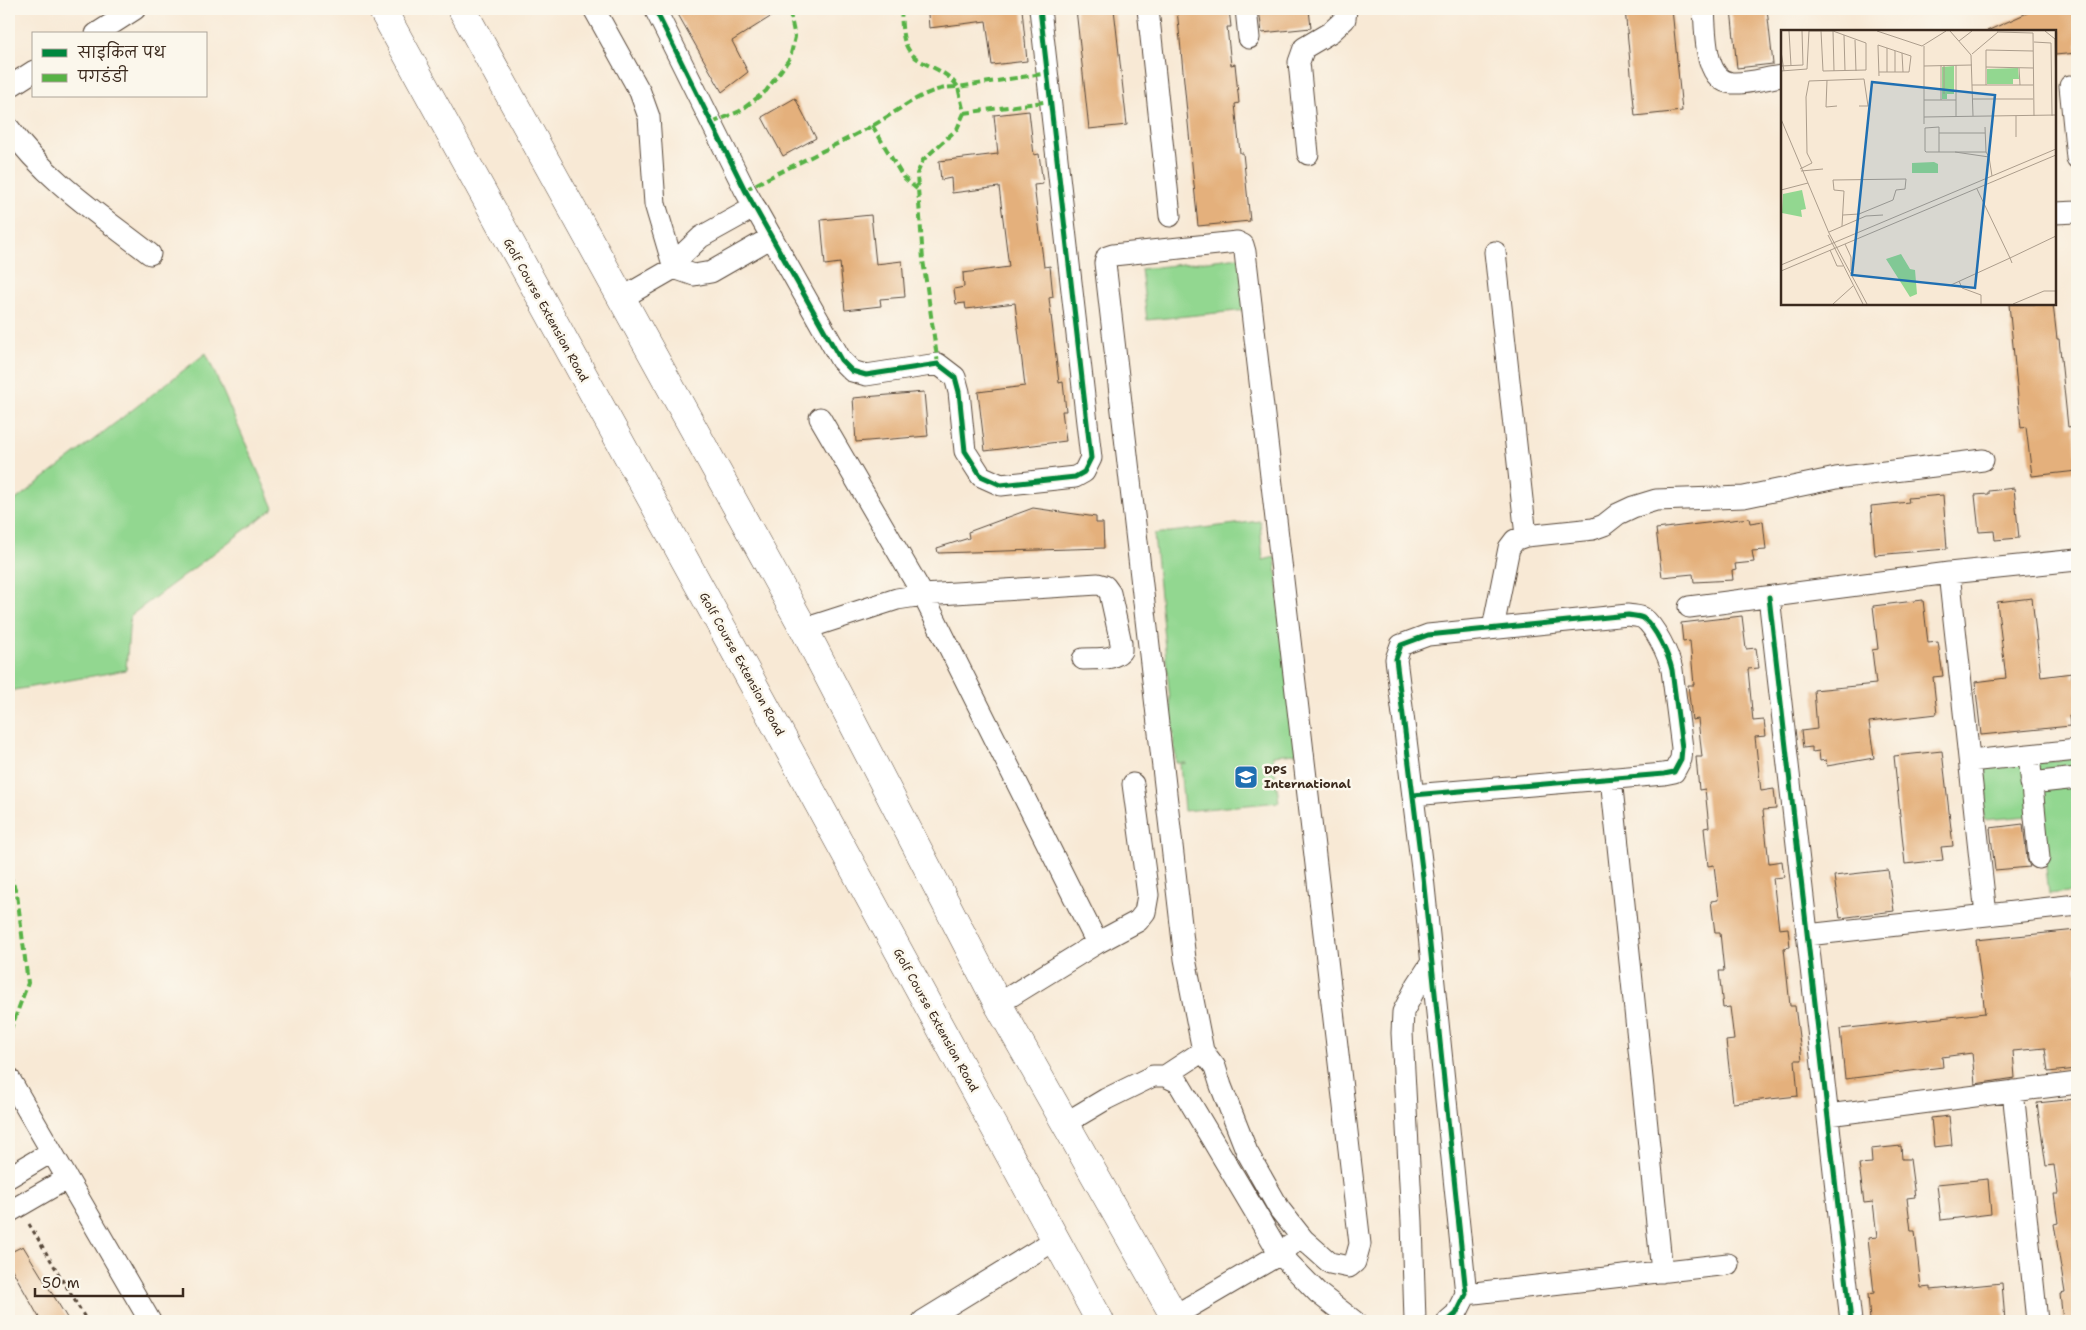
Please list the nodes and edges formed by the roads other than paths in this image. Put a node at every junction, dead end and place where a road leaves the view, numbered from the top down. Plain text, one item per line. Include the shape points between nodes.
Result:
1 (135, 9) edge
2 (382, 9) edge
3 (462, 9) edge
4 (594, 9) edge
5 (655, 9) edge
6 (1040, 9) edge
7 (1148, 9) edge
8 (1246, 9) edge
9 (1346, 9) edge
10 (1704, 9) edge
11 (99, 32) edge
12 (1249, 38) dead end
13 (32, 73) edge
14 (1781, 76) edge
15 (9, 86) edge
16 (2070, 86) dead end
17 (9, 128) edge
18 (1308, 154) dead end
19 (2077, 158) edge
20 (750, 198) junction
21 (2077, 212) edge
22 (2056, 213) edge
23 (1170, 216) dead end
24 (772, 237) junction
25 (1495, 252) dead end
26 (150, 254) dead end
27 (674, 268) junction
28 (622, 298) junction
29 (820, 418) dead end
30 (1983, 460) dead end
31 (1526, 536) junction
32 (2077, 560) edge
33 (1949, 573) junction
34 (923, 595) junction
35 (1769, 597) junction
36 (1689, 607) dead end
37 (1493, 628) junction
38 (804, 629) junction
39 (1083, 659) dead end
40 (2077, 750) edge
41 (2029, 755) junction
42 (1970, 761) junction
43 (1612, 778) junction
44 (2077, 778) edge
45 (2031, 783) junction
46 (1133, 784) dead end
47 (1413, 796) junction
48 (2039, 858) dead end
49 (2077, 905) edge
50 (1986, 915) junction
51 (1807, 935) junction
52 (1097, 943) junction
53 (1432, 962) junction
54 (998, 1004) junction
55 (1203, 1051) junction
56 (1165, 1076) junction
57 (9, 1078) edge
58 (2077, 1083) edge
59 (1221, 1086) junction
60 (2013, 1091) junction
61 (1191, 1104) junction
62 (1828, 1115) junction
63 (1064, 1124) junction
64 (51, 1152) junction
65 (9, 1177) edge
66 (66, 1179) junction
67 (14, 1209) edge
68 (1303, 1239) junction
69 (1055, 1240) junction
70 (1280, 1254) junction
71 (1728, 1264) dead end
72 (1662, 1272) junction
73 (1466, 1294) junction
74 (1175, 1318) edge
75 (150, 1321) edge
76 (922, 1321) edge
77 (1100, 1321) edge
78 (1354, 1321) edge
79 (1415, 1321) edge
80 (1448, 1321) edge
81 (1851, 1321) edge
82 (2036, 1321) edge

1 - 11 street
2 - 69 main road, Golf Course Extension Road
3 - 28 main road
4 - 27 street via 640,92 649,117 655,204
5 - 20 street
6 - 24 street via 1091,458 1084,472 1075,477 1001,485 981,476 965,451 955,378 938,364 866,375 852,371 841,360
7 - 23 street
8 - 12 street
9 - 18 street via 1345,18 1331,32 1304,48 1299,62
10 - 14 street via 1707,49 1711,67 1719,78 1731,83
13 - 15 street
16 - 19 street
17 - 26 street via 23,148 54,180
20 - 24 street
20 - 27 street via 701,237 682,255
21 - 22 street
24 - 27 street via 711,272 694,275
25 - 31 street
27 - 28 street
28 - 38 main road
29 - 34 street
30 - 31 street via 1836,478 1744,497 1656,500 1633,506 1593,529
31 - 37 street via 1515,540 1509,548
32 - 33 street
33 - 35 street
33 - 42 street
34 - 38 street via 890,601
34 - 39 street via 1105,586 1110,593 1121,651 1110,658
34 - 52 street
35 - 36 street
35 - 51 street
37 - 43 street via 1628,615 1642,617 1649,623 1670,660 1682,748 1680,759 1674,772
37 - 47 street via 1428,635 1401,645 1396,660
38 - 54 main road
40 - 41 street
41 - 42 street
41 - 45 street
42 - 50 street
43 - 47 street
43 - 72 street
44 - 45 street
45 - 48 street
46 - 52 street via 1148,895 1145,912 1138,921
47 - 53 street
49 - 50 street
50 - 51 street
51 - 62 street
52 - 54 street
53 - 73 street
53 - 79 street via 1403,1012 1402,1033
54 - 63 main road
55 - 56 street
55 - 59 street via 1215,1067
55 - 68 street via 1185,959 1105,263 1112,255 1237,242 1243,245 1245,252 1360,1244 1355,1262 1349,1267 1330,1263
56 - 61 street via 1178,1082
56 - 63 street via 1153,1076
57 - 64 street
58 - 60 street
59 - 61 street
59 - 68 street via 1247,1152 1280,1210
60 - 62 street
60 - 82 street
61 - 70 street
62 - 81 street
63 - 74 main road
64 - 65 street
64 - 66 street
66 - 67 street
66 - 75 street
68 - 70 street
69 - 76 street
69 - 77 main road, Golf Course Extension Road
70 - 74 street
70 - 78 street via 1318,1293
71 - 72 street
72 - 73 street
73 - 80 street via 1456,1314

